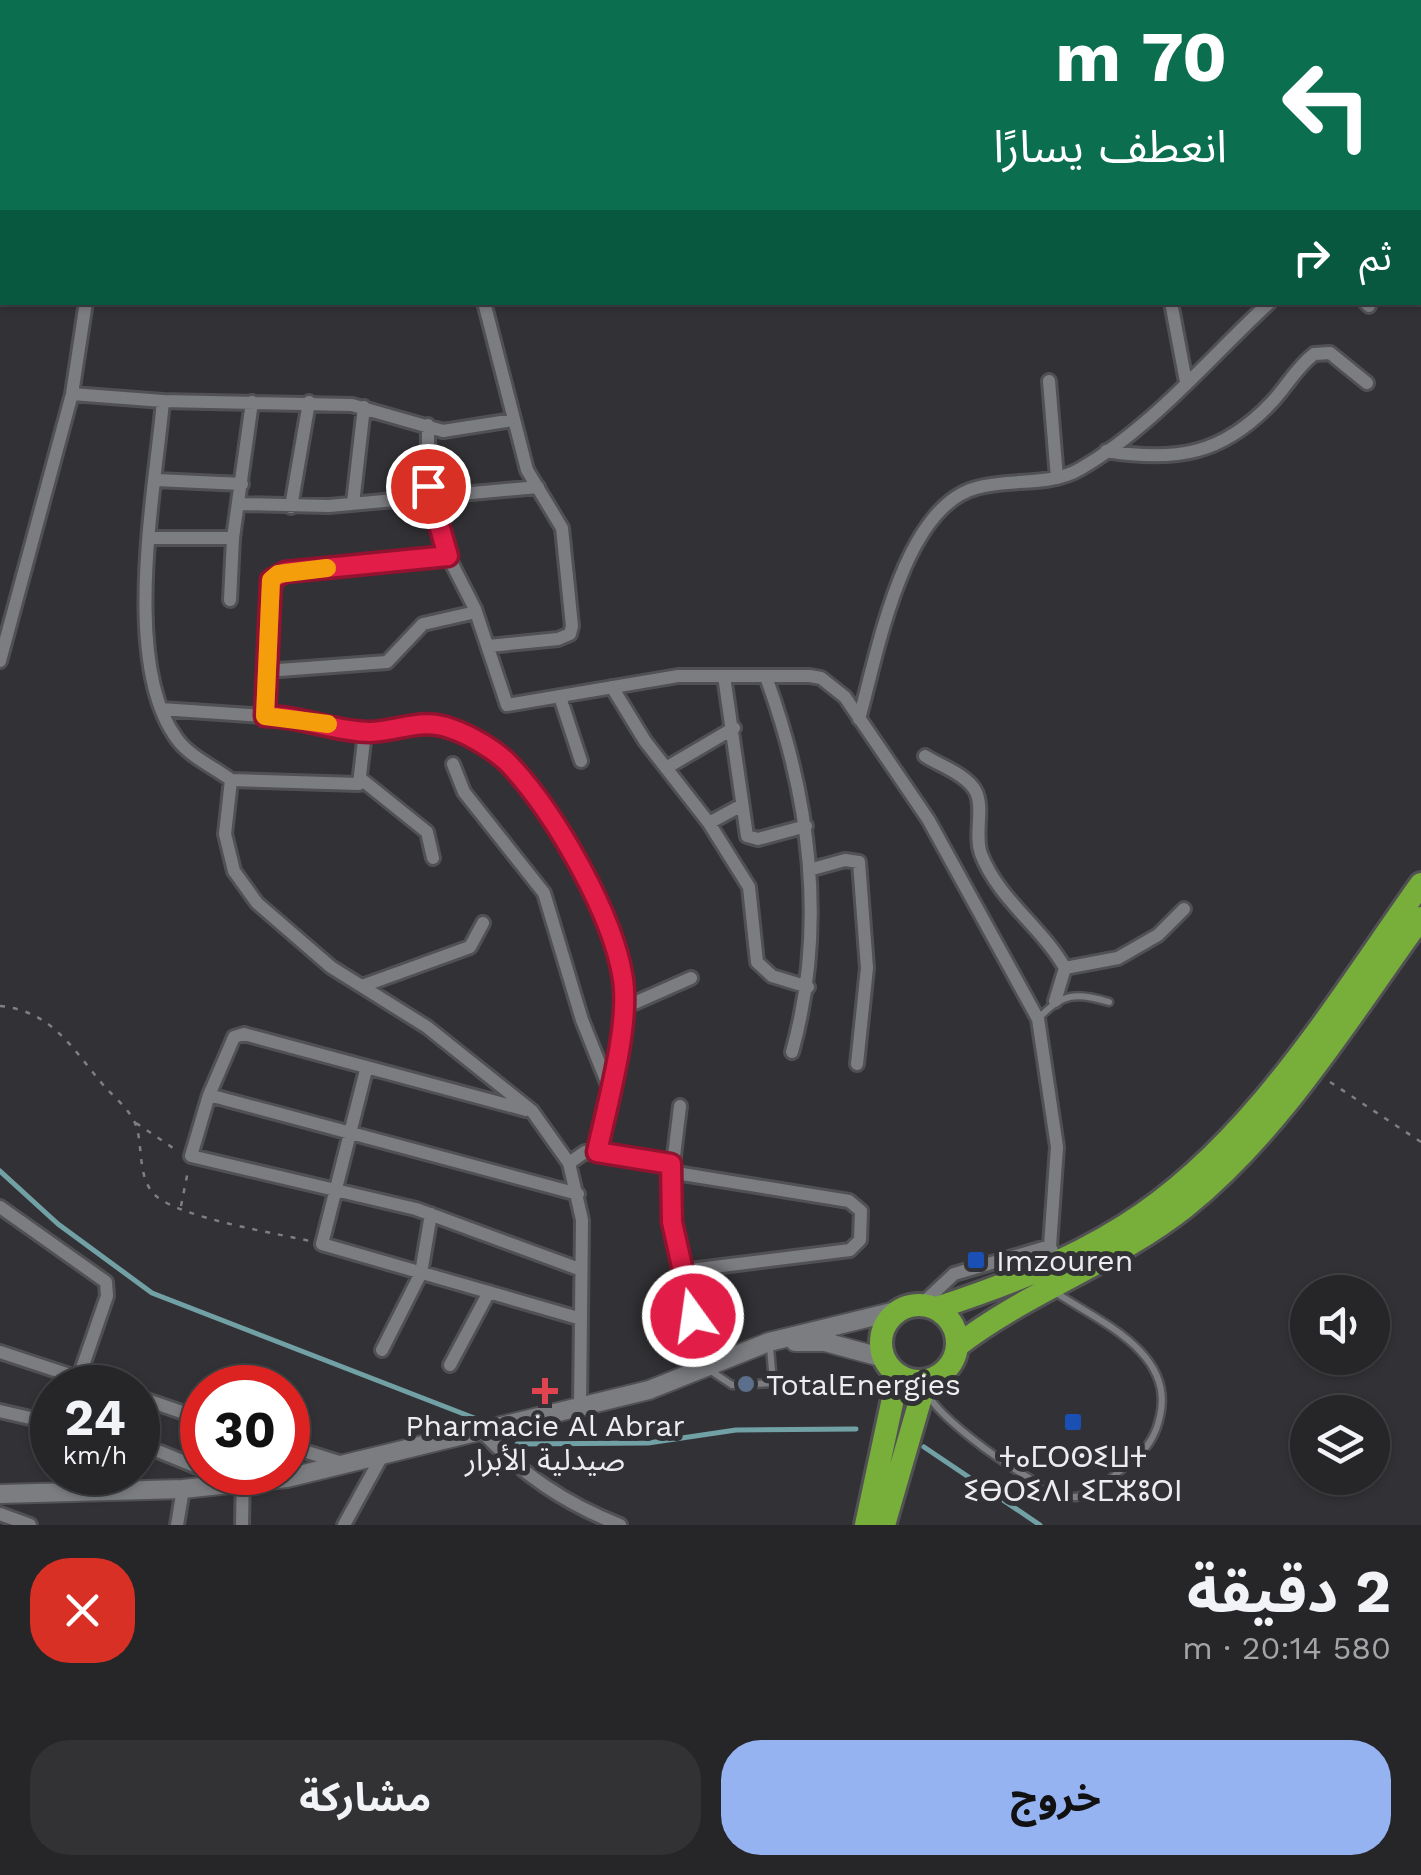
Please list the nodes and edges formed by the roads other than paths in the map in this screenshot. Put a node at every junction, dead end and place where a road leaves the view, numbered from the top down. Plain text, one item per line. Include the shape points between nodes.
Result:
1 (86, 305) edge
2 (485, 305) edge
3 (1171, 305) edge
4 (1267, 305) edge
5 (1049, 381) dead end
6 (1186, 382) junction
7 (1368, 383) dead end
8 (72, 394) junction
9 (163, 401) junction
10 (252, 402) junction
11 (308, 402) junction
12 (364, 407) junction
13 (513, 420) junction
14 (428, 426) junction
15 (1106, 451) junction
16 (1057, 478) junction
17 (156, 480) junction
18 (242, 484) junction
19 (538, 487) junction
20 (430, 497) junction
21 (354, 503) junction
22 (239, 504) junction
23 (291, 507) junction
24 (150, 538) junction
25 (233, 538) junction
26 (448, 556) junction
27 (230, 600) dead end
28 (476, 612) junction
29 (489, 646) junction
30 (0, 661) edge
31 (266, 671) junction
32 (724, 676) junction
33 (766, 676) junction
34 (612, 687) junction
35 (560, 697) junction
36 (160, 709) junction
37 (265, 716) junction
38 (859, 720) junction
39 (734, 728) junction
40 (365, 732) junction
41 (924, 756) dead end
42 (580, 761) dead end
43 (453, 764) dead end
44 (666, 768) junction
45 (231, 780) junction
46 (361, 780) junction
47 (742, 805) junction
48 (709, 823) junction
49 (806, 826) junction
50 (433, 858) dead end
51 (809, 870) junction
52 (1421, 884) edge
53 (1184, 909) dead end
54 (1421, 918) edge
55 (482, 924) dead end
56 (1064, 968) junction
57 (691, 978) dead end
58 (365, 986) junction
59 (808, 987) junction
60 (1054, 1001) junction
61 (1109, 1002) dead end
62 (624, 1008) junction
63 (1038, 1019) junction
64 (792, 1052) dead end
65 (856, 1064) dead end
66 (366, 1070) junction
67 (609, 1088) junction
68 (209, 1095) junction
69 (680, 1106) dead end
70 (532, 1111) junction
71 (349, 1132) junction
72 (597, 1152) junction
73 (568, 1163) junction
74 (671, 1168) junction
75 (335, 1189) junction
76 (578, 1194) junction
77 (0, 1207) edge
78 (431, 1214) junction
79 (1053, 1255) junction
80 (580, 1269) junction
81 (682, 1271) junction
82 (421, 1273) junction
83 (1049, 1288) junction
84 (489, 1292) junction
85 (919, 1307) junction
86 (578, 1318) junction
87 (769, 1342) junction
88 (958, 1346) junction
89 (382, 1350) dead end
90 (0, 1352) edge
91 (40, 1365) edge
92 (83, 1365) edge
93 (450, 1365) dead end
94 (891, 1366) junction
95 (706, 1368) junction
96 (929, 1380) junction
97 (580, 1408) junction
98 (0, 1411) edge
99 (30, 1418) edge
100 (480, 1430) junction
101 (310, 1453) edge
102 (384, 1454) junction
103 (347, 1464) junction
104 (310, 1469) edge
105 (180, 1489) edge
106 (5, 1494) edge
107 (183, 1495) edge
108 (243, 1495) edge
109 (0, 1513) edge
110 (30, 1525) edge
111 (177, 1525) edge
112 (242, 1525) edge
113 (344, 1525) edge
114 (618, 1525) edge
115 (866, 1525) edge
116 (884, 1525) edge

1 - 8 street
2 - 13 street
3 - 6 street
4 - 6 street
5 - 16 street
6 - 15 street
7 - 15 street via 1330,354 1314,354 1274,400 1219,446 1168,456
8 - 9 street
8 - 30 street
9 - 10 street
9 - 17 street
10 - 11 street
10 - 18 street
11 - 12 street
11 - 23 street
12 - 14 street
12 - 21 street
13 - 14 street via 456,430
13 - 19 street
14 - 20 street
15 - 16 street
16 - 38 street via 974,488 942,510 903,571
17 - 18 street
17 - 24 street
18 - 22 street
19 - 20 street
19 - 29 street via 562,528 570,634
20 - 21 street
20 - 26 street
21 - 23 street
22 - 23 street
22 - 25 street
24 - 25 street
24 - 36 street via 145,625
25 - 27 street
26 - 28 street
26 - 31 street via 274,576
28 - 29 street
28 - 31 street via 424,624 387,662
29 - 35 street via 507,705
31 - 37 street
32 - 33 street
32 - 34 street
32 - 39 street
33 - 38 street via 820,678 846,697
33 - 49 street via 799,776
34 - 35 street
34 - 44 street
35 - 42 street
36 - 37 street
36 - 45 street via 178,740
37 - 40 street
38 - 63 street via 928,819
39 - 44 street
39 - 47 street
40 - 46 street
40 - 62 street via 439,724 508,761 586,882 616,948
41 - 56 street via 977,793 978,839 987,866
43 - 67 street via 464,792 544,893
44 - 48 street
45 - 46 street via 354,787
45 - 58 street via 226,834 239,880 293,938
46 - 50 street via 428,832
47 - 48 street
47 - 49 street via 750,838
48 - 59 street via 749,887 758,962 772,976
49 - 51 street
51 - 59 street
51 - 65 street via 859,862 867,968
52 - 79 highway via 1289,1066 1202,1165 1126,1225
53 - 56 street via 1158,935 1118,958
54 - 83 highway via 1269,1123 1188,1204 1110,1257
55 - 58 street via 470,947
56 - 60 street
57 - 62 street
58 - 70 street
59 - 64 street
60 - 61 lane via 1069,994
60 - 63 lane
62 - 67 street
63 - 79 street via 1057,1147
66 - 68 street via 239,1034
66 - 70 street
66 - 71 street
67 - 72 street
68 - 71 street
68 - 75 street via 191,1156
69 - 74 street
70 - 73 street
71 - 75 street
71 - 76 street
72 - 73 street
72 - 74 street
73 - 76 street
74 - 81 street via 669,1198
74 - 81 street via 849,1201 861,1211 860,1240 850,1250
75 - 78 street
75 - 82 street via 322,1244
76 - 80 street
77 - 92 street via 106,1282
78 - 80 street
78 - 82 street
79 - 85 highway
80 - 86 street
81 - 95 street
82 - 84 street
82 - 89 street
83 - 88 highway
83 - 96 lane via 1150,1360 1163,1404 1143,1451 1094,1491 1060,1496 1043,1490 934,1406
84 - 86 street
84 - 93 street
85 - 87 street
85 - 88 highway via 954,1327
85 - 94 highway via 883,1331
86 - 97 street
87 - 94 street via 824,1342
87 - 95 street
87 - 95 lane via 773,1383 732,1385
88 - 96 highway via 950,1366
90 - 91 street
94 - 96 highway
94 - 115 highway
95 - 97 street
96 - 116 highway
97 - 100 street
98 - 99 street
100 - 102 street
100 - 114 street via 550,1492
101 - 103 street
102 - 103 street
102 - 113 street
103 - 104 street
105 - 106 street
106 - 109 street
107 - 111 street
108 - 112 street
109 - 110 street

